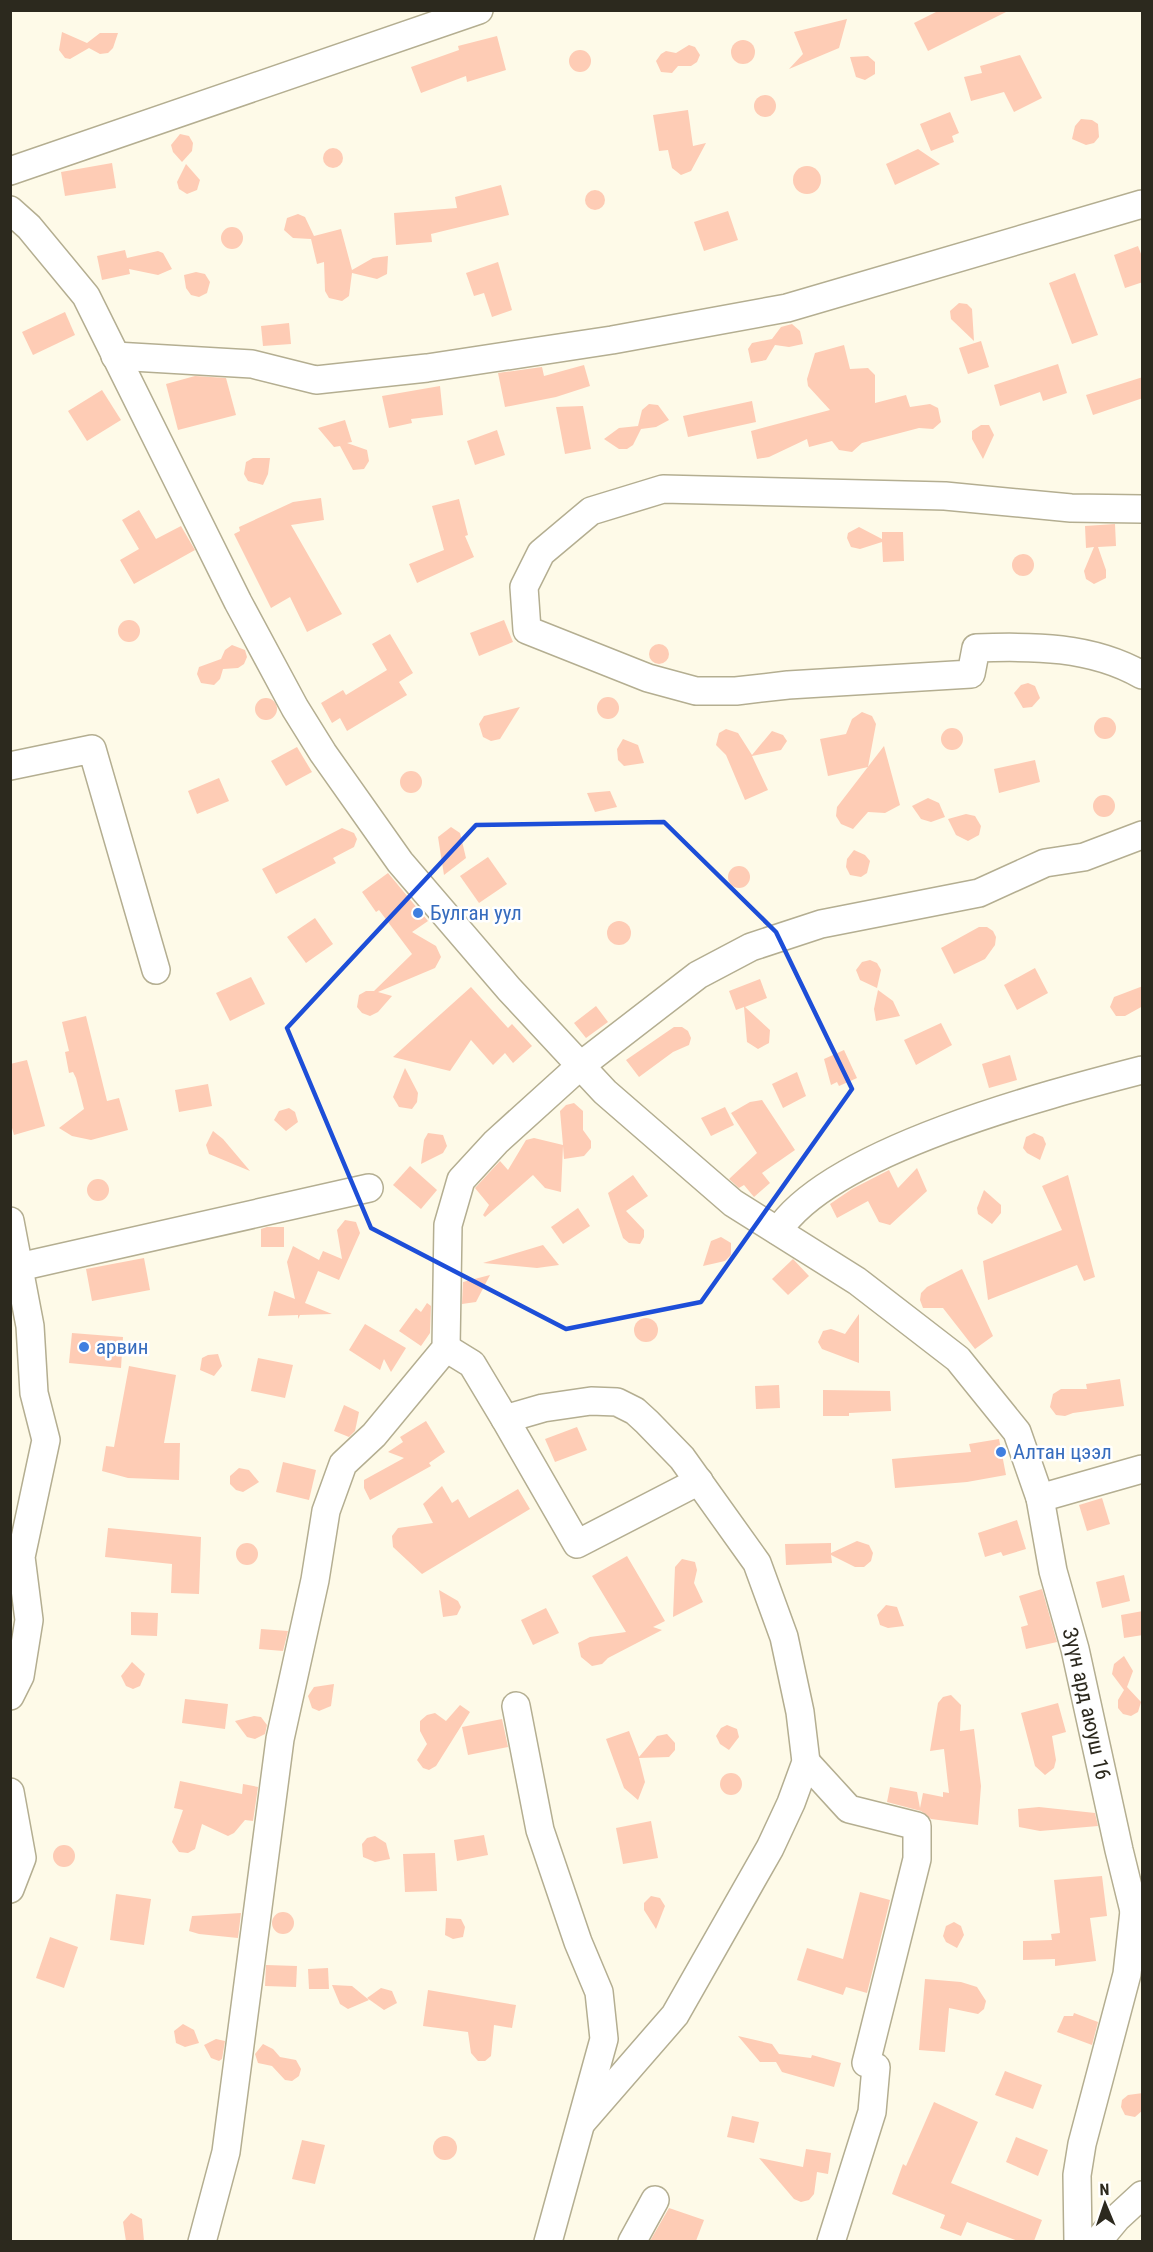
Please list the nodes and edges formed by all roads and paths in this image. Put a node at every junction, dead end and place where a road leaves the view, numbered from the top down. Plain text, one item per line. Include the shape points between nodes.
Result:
1 (479, 10) edge
2 (10, 171) edge
3 (1143, 204) edge
4 (10, 210) edge
5 (115, 356) junction
6 (1143, 509) edge
7 (1143, 675) edge
8 (10, 766) edge
9 (1143, 835) edge
10 (156, 970) dead end
11 (580, 1066) junction
12 (1143, 1070) edge
13 (369, 1188) dead end
14 (10, 1221) edge
15 (778, 1231) junction
16 (19, 1267) junction
17 (446, 1347) junction
18 (505, 1419) junction
19 (1143, 1469) edge
20 (699, 1481) junction
21 (1040, 1498) junction
22 (10, 1696) edge
23 (516, 1706) dead end
24 (806, 1762) junction
25 (10, 1792) edge
26 (10, 1889) edge
27 (1138, 1918) edge
28 (583, 2121) junction
29 (1143, 2195) edge
30 (655, 2200) dead end
31 (202, 2241) edge
32 (548, 2241) edge
33 (632, 2241) edge
34 (831, 2241) edge
35 (1078, 2241) edge
36 (1097, 2241) edge

1 - 2 street
3 - 5 street via 788,308 473,361 316,380 252,364
4 - 5 street, Зүүн ард аюуш 16 via 86,296
5 - 11 street, Зүүн ард аюуш 16 via 238,602 322,753 400,862
6 - 7 street via 1071,508 945,496 663,489 591,510 541,553 524,587 527,630 648,678 696,691 971,674 976,648 1039,646 1118,661
8 - 10 street via 92,749
9 - 11 street via 1084,857 1045,863 979,893 820,924 751,946 698,975
11 - 15 street, Зүүн ард аюуш 16 via 733,1203
11 - 17 street via 496,1142 462,1180 448,1225
12 - 15 street via 957,1124 854,1169 790,1213
13 - 16 street
14 - 16 street
15 - 21 street, Зүүн ард аюуш 16 via 857,1281 958,1359 1017,1431
16 - 22 street via 30,1326 34,1392 46,1440 21,1557 29,1620 20,1676
17 - 18 street via 472,1364
17 - 31 street via 386,1421 343,1464 326,1511 280,1739 226,2152
18 - 20 street via 543,1407 617,1402 647,1422
18 - 20 street via 577,1544
19 - 21 street
20 - 24 street via 761,1573 784,1637
21 - 27 street, Зүүн ард аюуш 16 via 1053,1571
23 - 28 street via 540,1830 599,1992 604,2039
24 - 28 street via 770,1848 675,2015
24 - 34 street via 849,1809 917,1826 917,1859 866,2063 876,2067 872,2112
25 - 26 street via 22,1858
27 - 35 street, Зүүн ард аюуш 16 via 1082,2144 1077,2175
28 - 32 street
29 - 36 street
30 - 33 street

